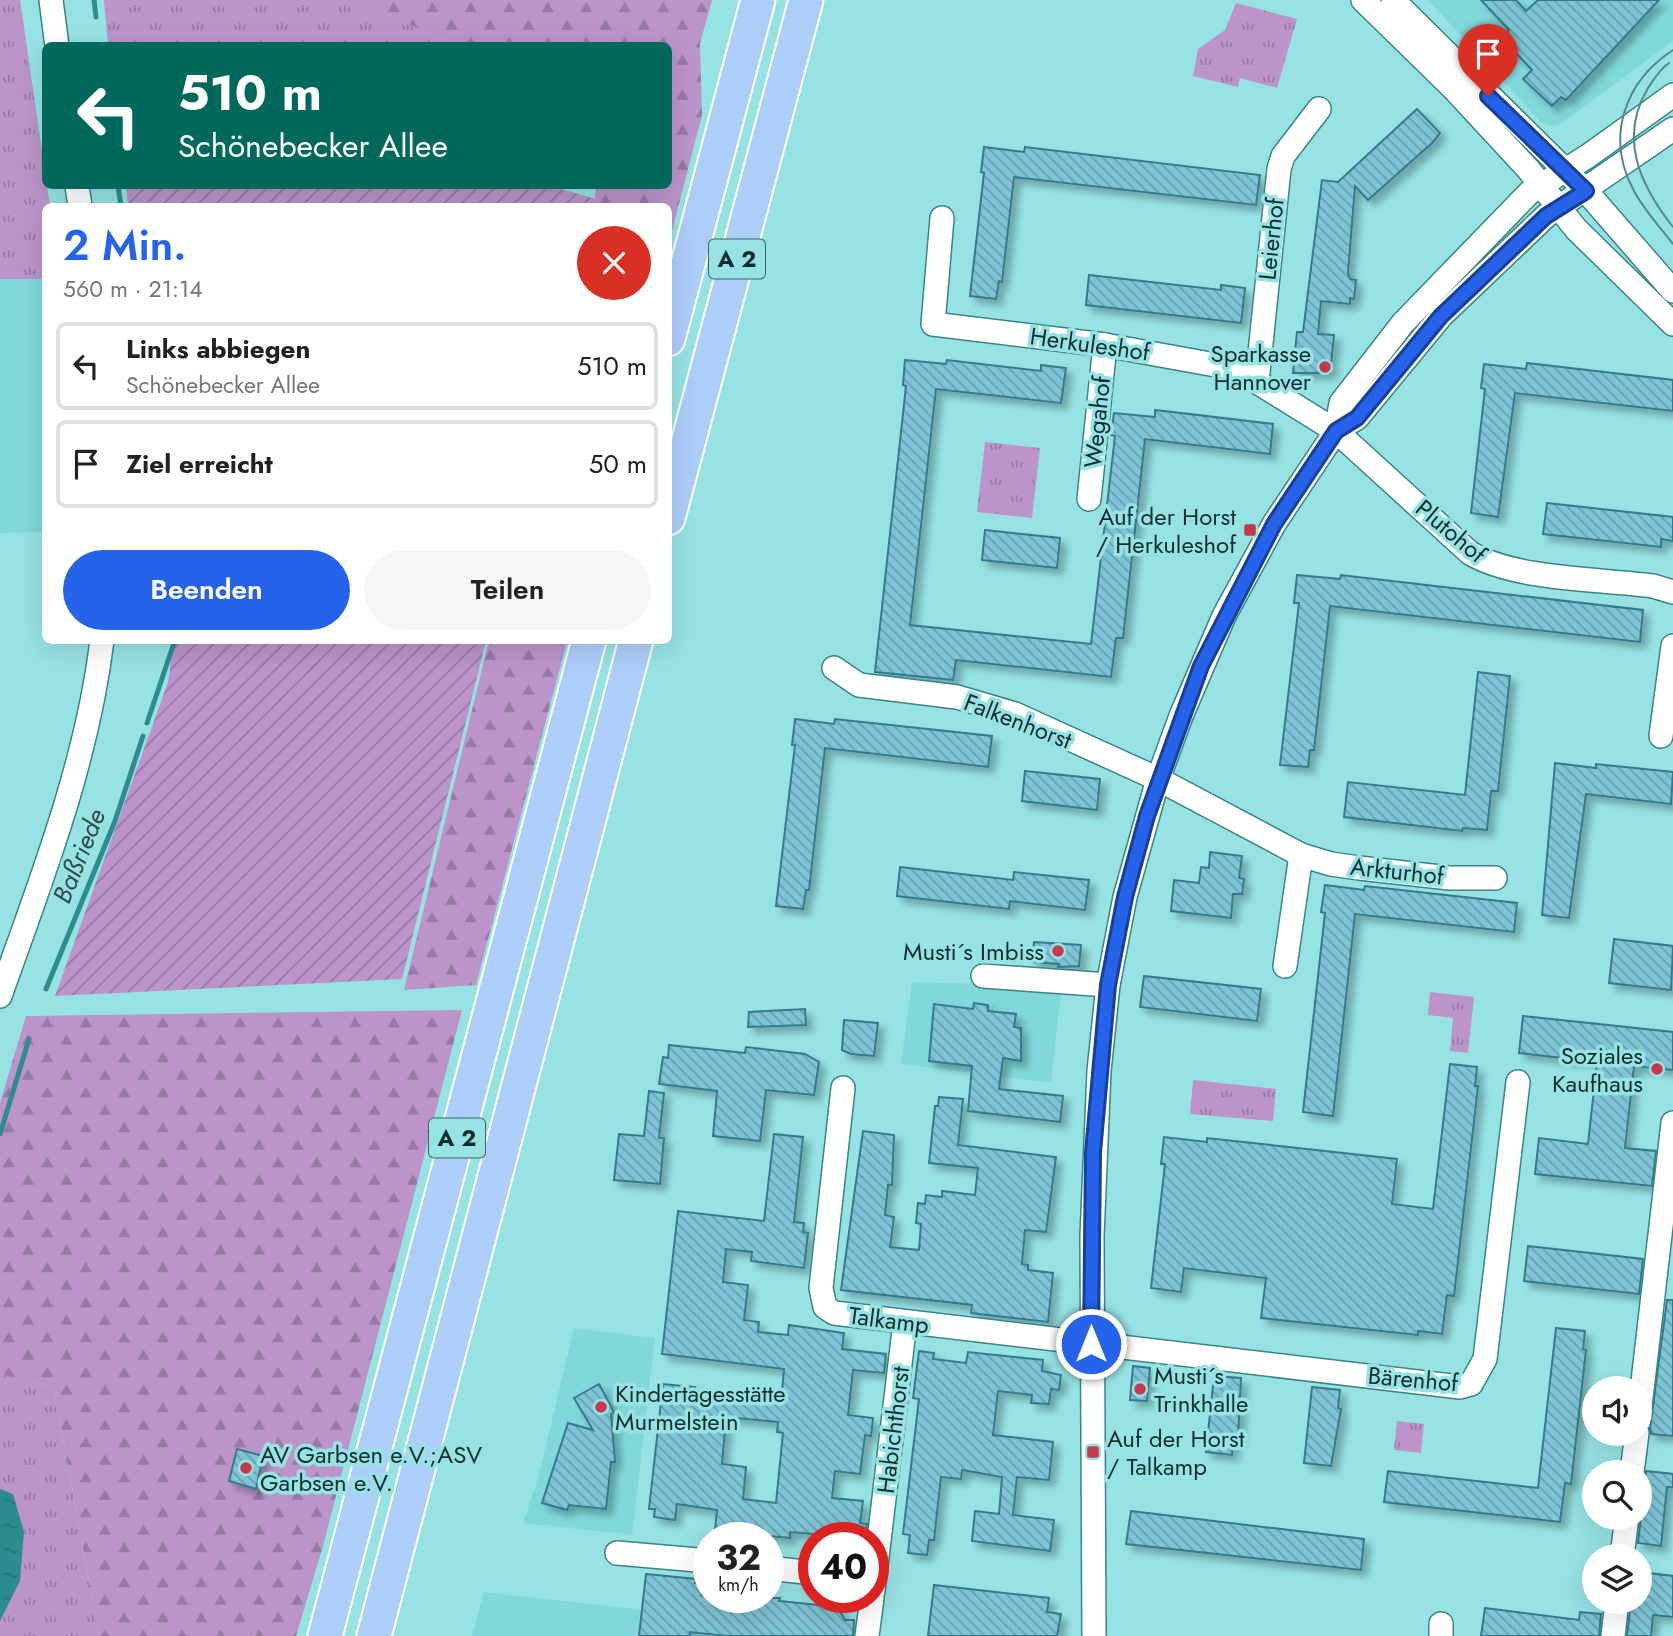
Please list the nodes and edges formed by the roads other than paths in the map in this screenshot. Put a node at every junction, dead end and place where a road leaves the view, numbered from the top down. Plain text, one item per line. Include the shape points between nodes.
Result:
1 (51, 0) edge
2 (758, 0) edge
3 (806, 0) edge
4 (1363, 0) edge
5 (1388, 9) edge
6 (56, 42) edge
7 (1673, 95) edge
8 (1319, 108) dead end
9 (1673, 129) edge
10 (1565, 171) junction
11 (1541, 186) junction
12 (1586, 191) junction
13 (1559, 208) junction
14 (942, 218) dead end
15 (1673, 291) edge
16 (672, 324) edge
17 (1673, 324) edge
18 (1105, 345) junction
19 (1257, 382) junction
20 (1336, 431) junction
21 (1089, 499) dead end
22 (672, 503) edge
23 (1673, 592) edge
24 (101, 644) edge
25 (588, 644) edge
26 (635, 644) edge
27 (1673, 646) edge
28 (834, 668) dead end
29 (1661, 736) dead end
30 (1158, 779) junction
31 (1301, 855) junction
32 (1495, 878) dead end
33 (1285, 966) dead end
34 (983, 976) dead end
35 (1108, 985) junction
36 (0, 996) edge
37 (1518, 1082) dead end
38 (843, 1088) dead end
39 (1673, 1123) edge
40 (905, 1322) junction
41 (1091, 1344) junction
42 (1644, 1376) edge
43 (881, 1522) edge
44 (617, 1553) dead end
45 (693, 1559) edge
46 (870, 1613) edge
47 (1616, 1614) edge
48 (326, 1636) edge
49 (373, 1636) edge
50 (867, 1636) edge
51 (1094, 1636) edge
52 (1613, 1636) edge

1 - 6 street
2 - 16 highway, A 2
3 - 22 highway, A 2
4 - 5 street
5 - 10 street
5 - 11 street
7 - 10 street
8 - 19 street, Leierhof via 1283,156 1279,169
9 - 12 street
10 - 11 street
10 - 12 street
11 - 13 street
11 - 20 street via 1529,193 1404,323 1340,403
12 - 13 street
12 - 15 street
13 - 17 street
13 - 20 street via 1441,316 1357,418
14 - 18 street, Herkuleshof via 933,324
18 - 19 street, Herkuleshof via 1221,366
18 - 21 street, Wegahof
19 - 20 street, Herkuleshof
20 - 23 street, Plutohof via 1484,561 1511,569
20 - 30 street via 1274,524 1224,616
24 - 36 street via 68,799
25 - 48 highway, A 2
26 - 49 highway, A 2
27 - 29 street
28 - 30 street, Falkenhorst via 859,685 957,697 1014,714
30 - 31 street, Arkturhof
30 - 35 street via 1125,897
31 - 32 street, Arkturhof via 1359,868
31 - 33 street
34 - 35 street
35 - 41 street via 1093,1152
37 - 41 street, Bärenhof via 1485,1359 1471,1384 1433,1385
38 - 40 street, Talkamp via 821,1299 834,1313
39 - 42 street
40 - 41 street, Talkamp
40 - 43 street, Habichthorst
41 - 51 street
44 - 45 street
46 - 50 street, Habichthorst
47 - 52 street

